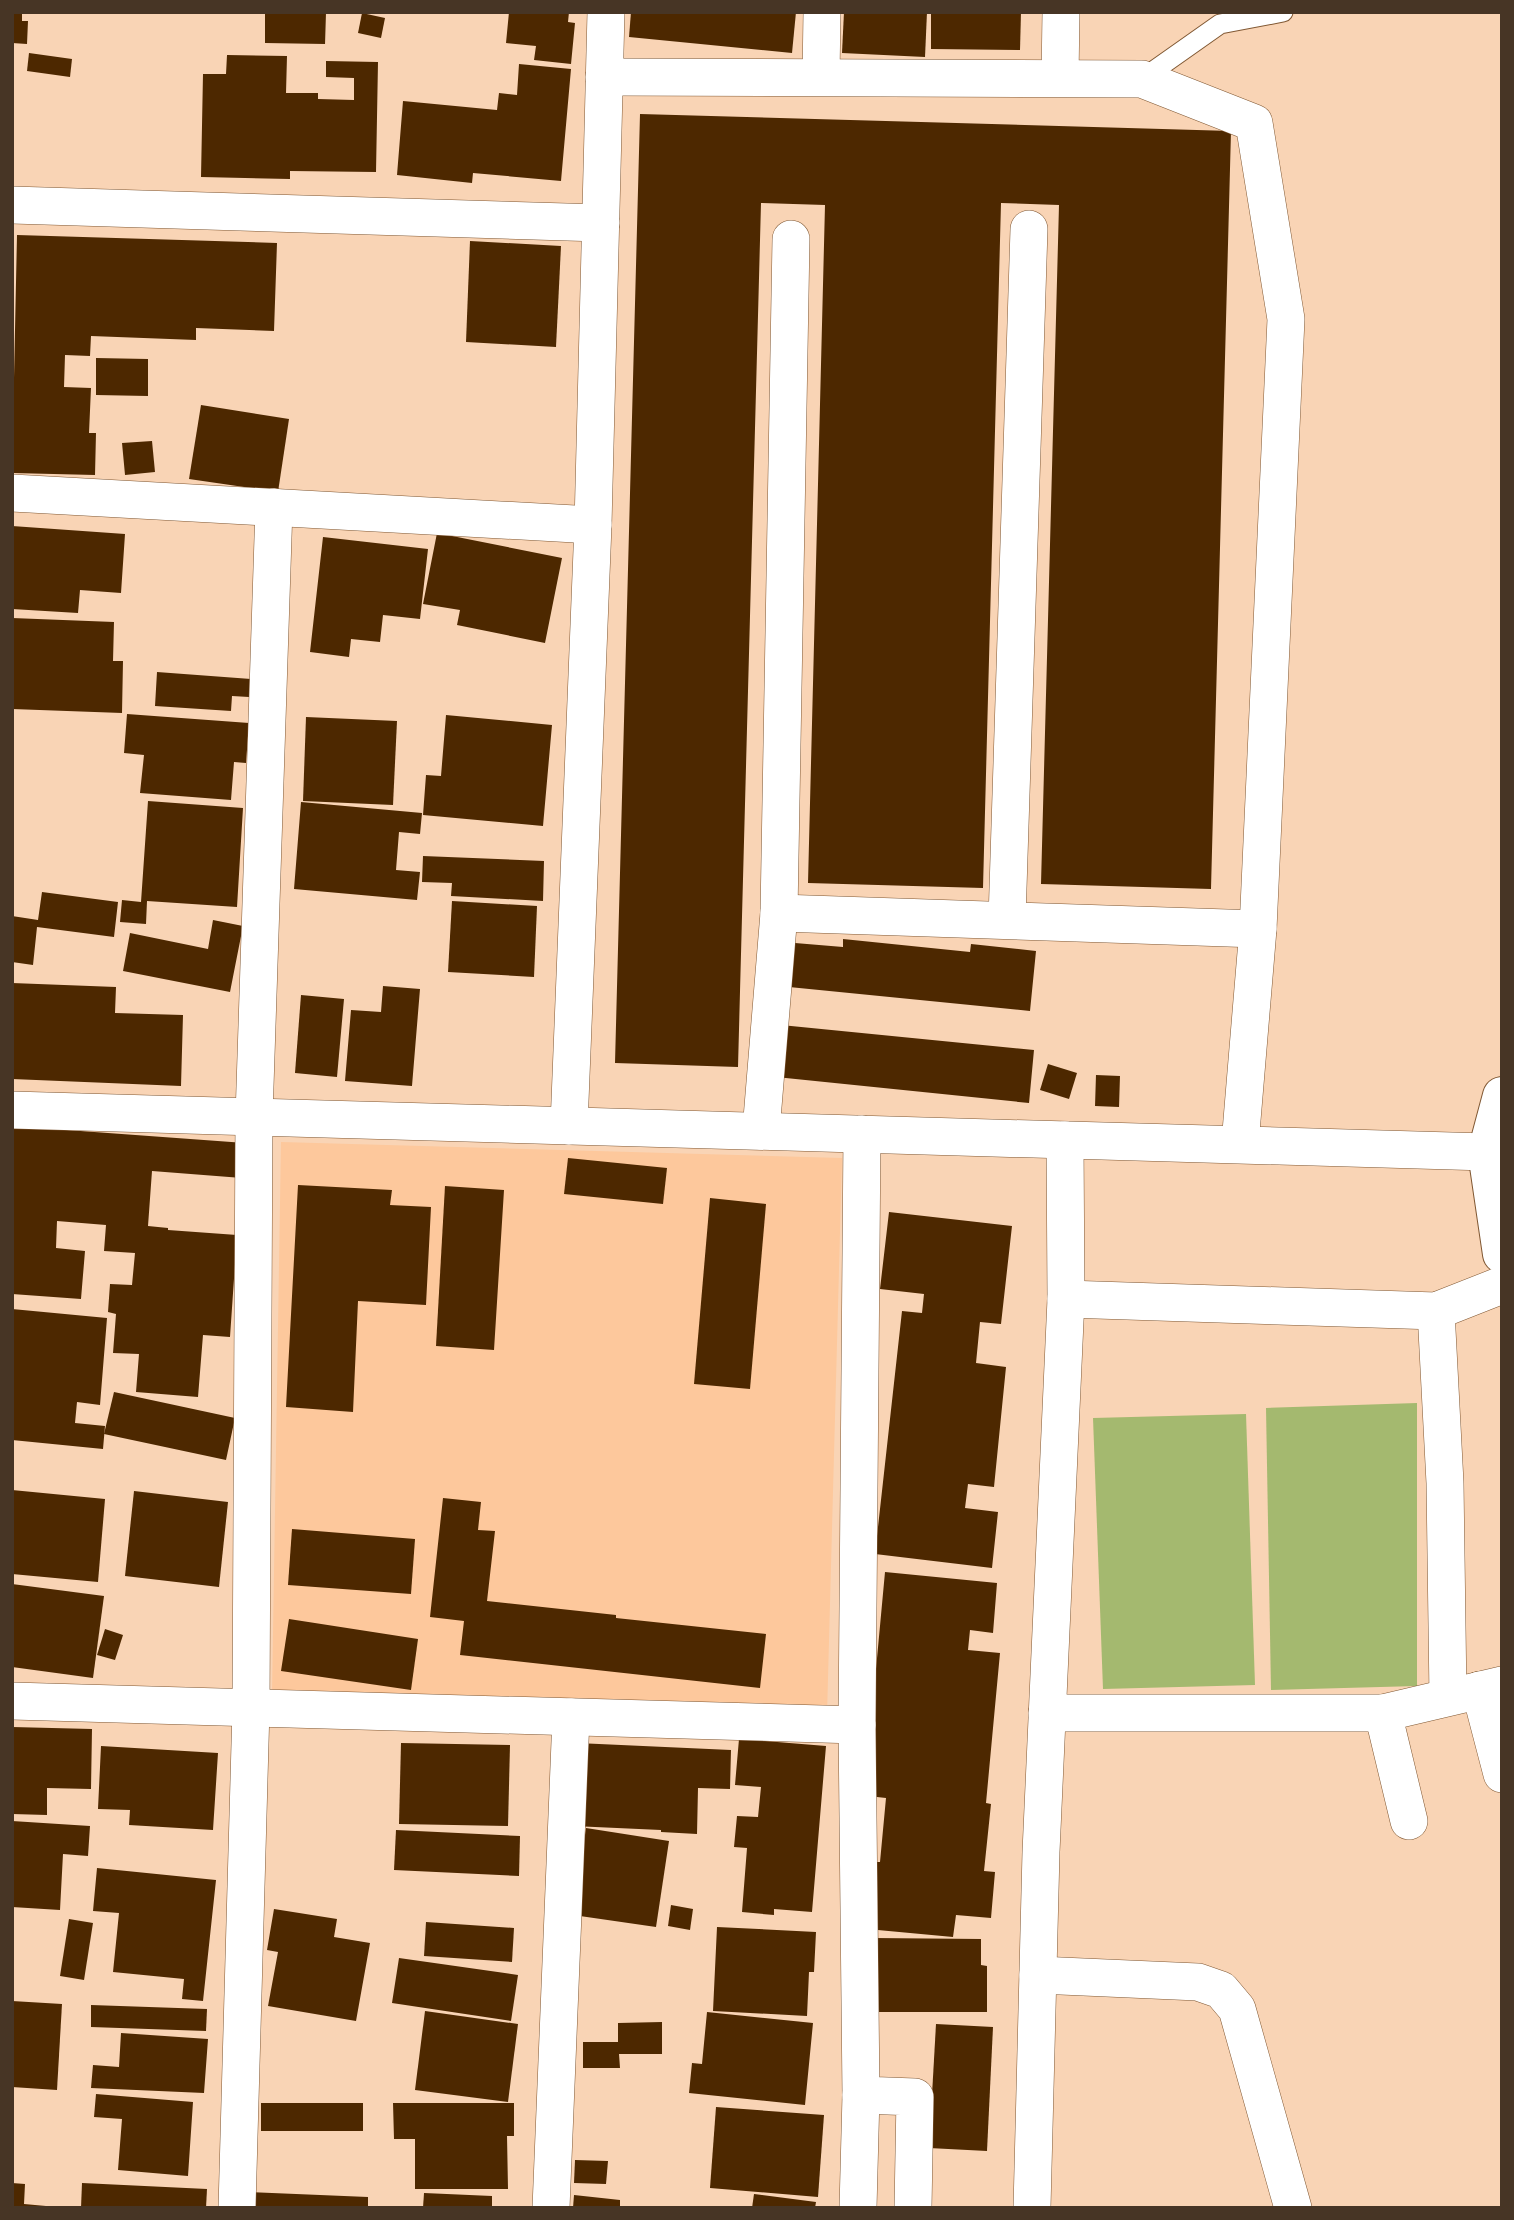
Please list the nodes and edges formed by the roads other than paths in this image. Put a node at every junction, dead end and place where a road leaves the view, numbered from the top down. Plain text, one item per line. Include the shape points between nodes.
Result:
1 (606, 12) edge
2 (822, 12) edge
3 (1060, 12) edge
4 (1283, 12) edge
5 (604, 77) junction
6 (821, 77) junction
7 (1060, 78) junction
8 (1142, 79) junction
9 (12, 205) edge
10 (601, 223) junction
11 (1029, 229) dead end
12 (791, 239) dead end
13 (12, 493) edge
14 (275, 507) junction
15 (593, 525) junction
16 (779, 913) junction
17 (1007, 920) junction
18 (1258, 929) junction
19 (1502, 1096) edge
20 (12, 1110) edge
21 (254, 1117) junction
22 (569, 1126) junction
23 (761, 1131) junction
24 (862, 1134) junction
25 (1065, 1140) junction
26 (1240, 1144) junction
27 (1487, 1152) junction
28 (1502, 1254) edge
29 (1502, 1285) edge
30 (1066, 1299) junction
31 (1436, 1311) junction
32 (1477, 1691) edge
33 (12, 1701) edge
34 (251, 1708) junction
35 (1047, 1713) junction
36 (1382, 1713) junction
37 (571, 1717) junction
38 (857, 1725) junction
39 (1502, 1774) edge
40 (1409, 1821) dead end
41 (1038, 1975) junction
42 (861, 2095) junction
43 (237, 2208) edge
44 (551, 2208) edge
45 (858, 2208) edge
46 (914, 2208) edge
47 (1032, 2208) edge
48 (1293, 2208) edge

1 - 5 street
2 - 6 street
3 - 7 street
4 - 8 lane via 1220,24
5 - 6 street
5 - 10 street
6 - 7 street
7 - 8 street
8 - 18 street via 1254,123 1286,319
9 - 10 street
10 - 15 street
11 - 17 street
12 - 16 street
13 - 14 street
14 - 15 street
14 - 21 street
15 - 22 street
16 - 17 street
16 - 23 street
17 - 18 street
18 - 26 street
19 - 27 street
20 - 21 street
21 - 22 street
21 - 34 street
22 - 23 street
23 - 24 street
24 - 25 street
24 - 38 street
25 - 26 street
25 - 30 street
26 - 27 street
27 - 28 street
29 - 31 street
30 - 31 street
30 - 35 street
31 - 32 street via 1446,1483
32 - 36 street
32 - 39 street
33 - 34 street
34 - 37 street
34 - 43 street
35 - 36 street
35 - 41 street
36 - 40 street
37 - 38 street
37 - 44 street
38 - 42 street
41 - 47 street
41 - 48 street via 1198,1982 1221,1990 1237,2009
42 - 45 street
42 - 46 street via 915,2096

